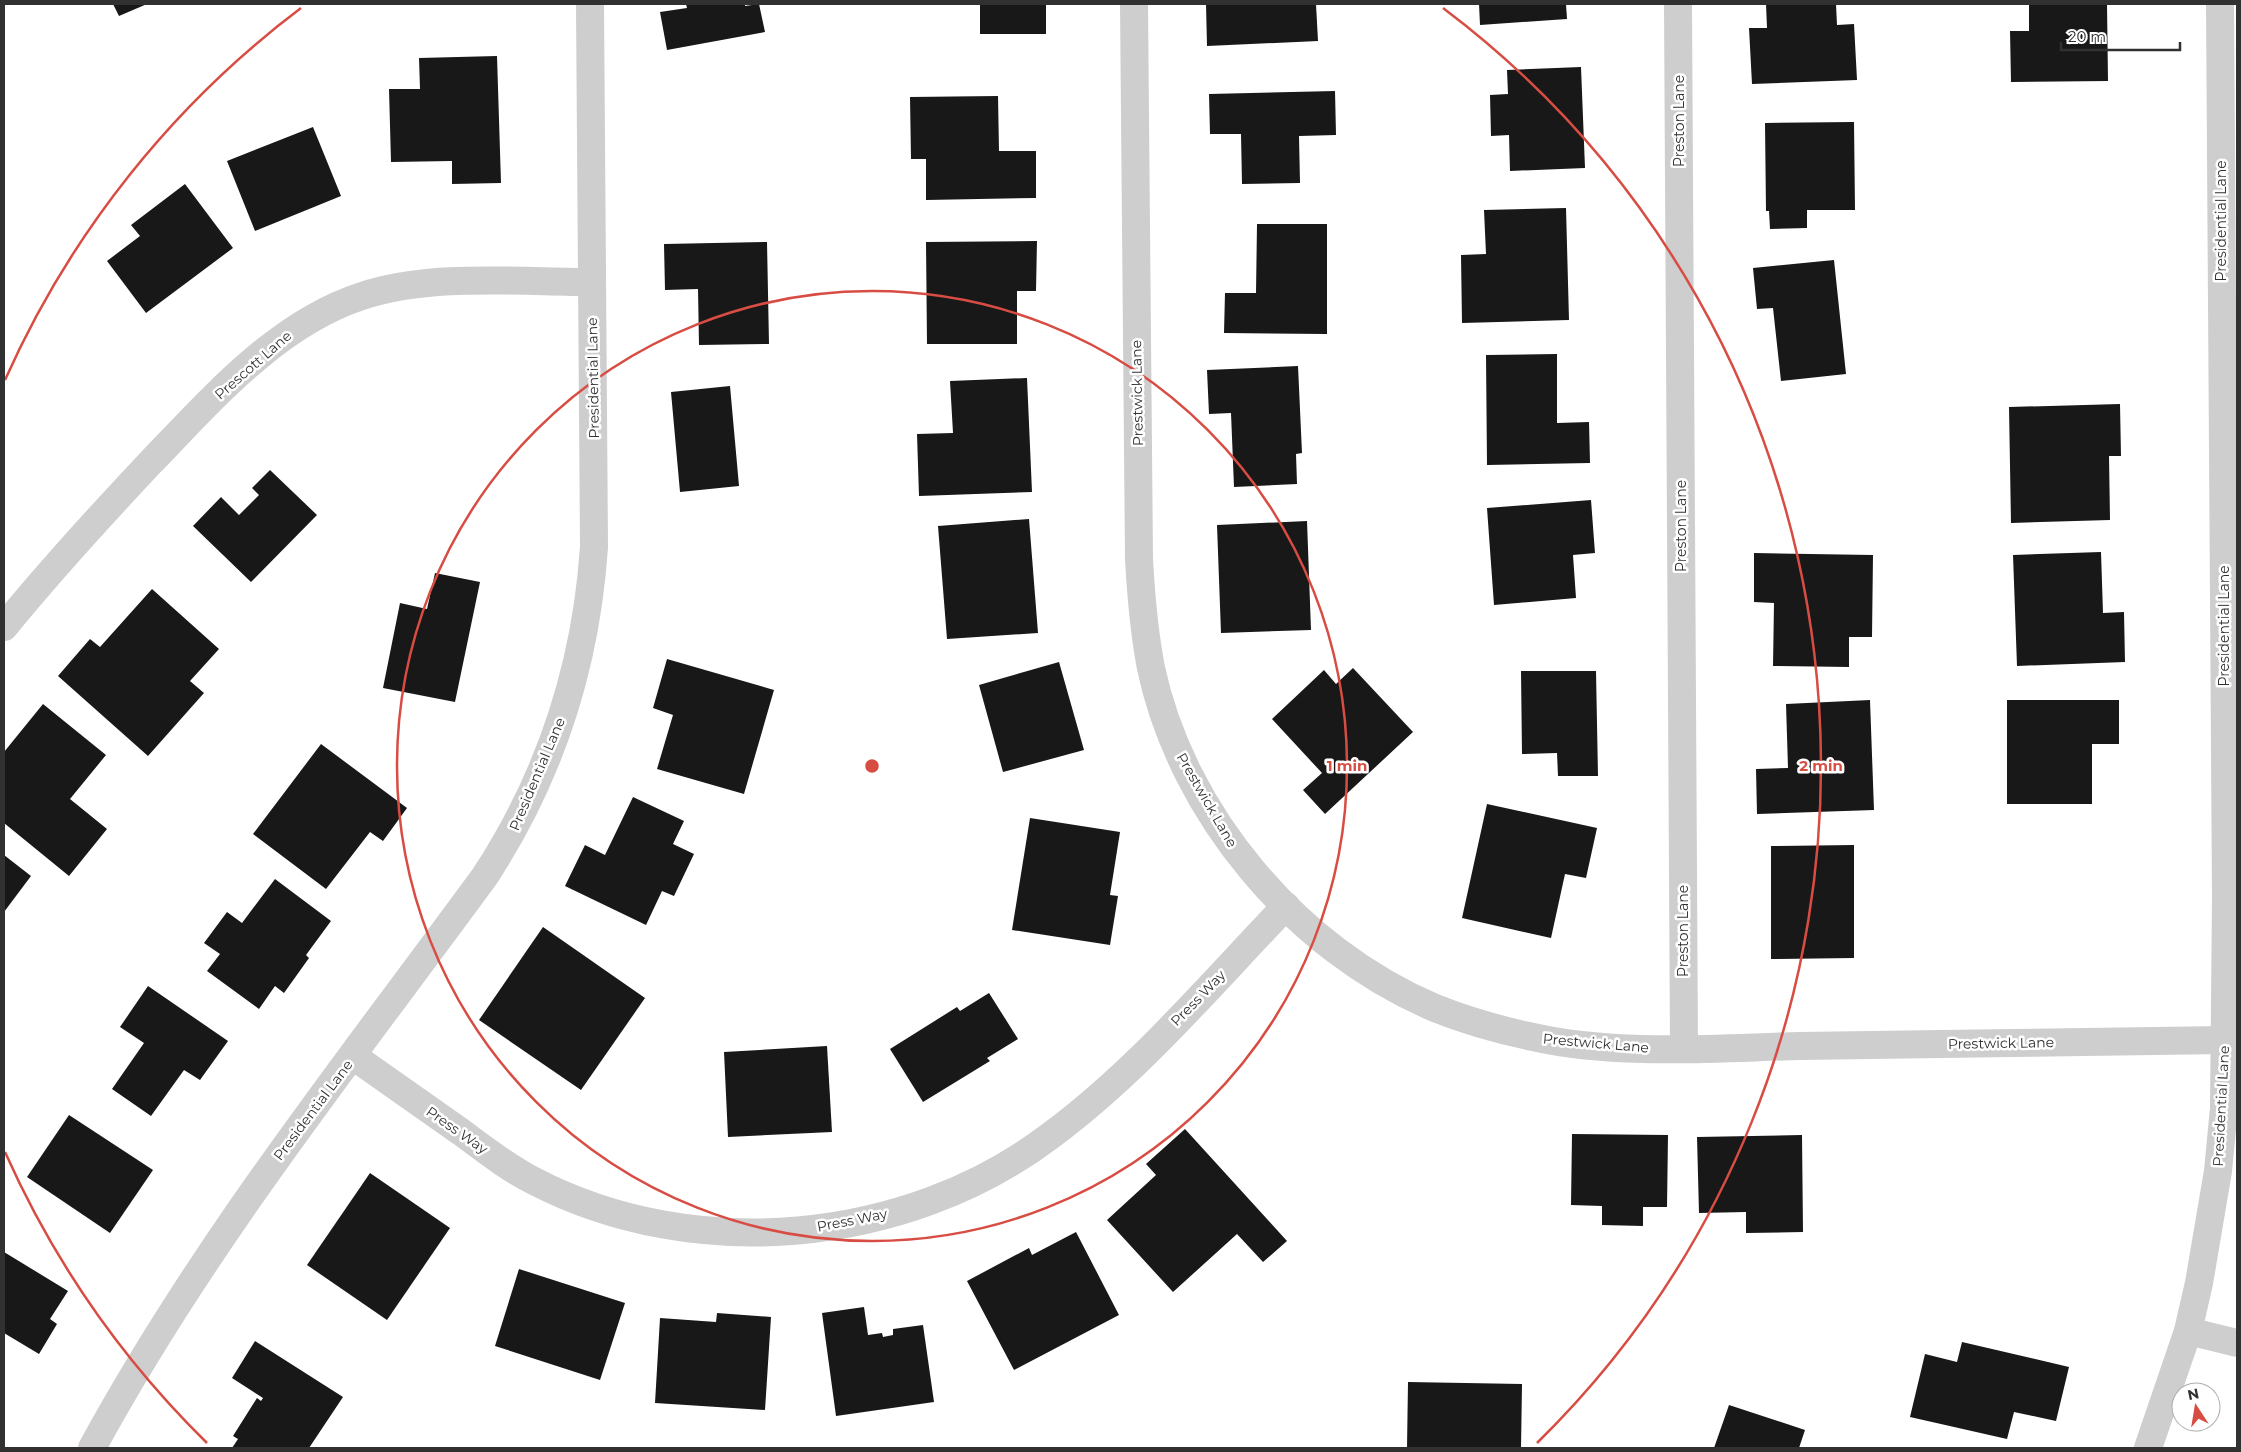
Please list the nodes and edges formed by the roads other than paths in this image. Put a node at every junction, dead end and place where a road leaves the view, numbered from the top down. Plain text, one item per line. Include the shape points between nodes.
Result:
1 (590, 4) edge
2 (1134, 4) edge
3 (1678, 4) edge
4 (2220, 4) edge
5 (592, 282) junction
6 (2230, 455) edge
7 (4, 627) edge
8 (1286, 906) junction
9 (2225, 1040) junction
10 (1684, 1048) junction
11 (353, 1056) junction
12 (2188, 1331) junction
13 (2237, 1343) edge
14 (92, 1448) edge
15 (2148, 1448) edge

1 - 5 street, Presidential Lane
2 - 8 street, Prestwick Lane via 1139,559 1150,659 1173,738 1194,782 1235,849
3 - 10 street, Preston Lane
4 - 6 street, Presidential Lane
5 - 7 street, Prescott Lane via 466,282 395,287 362,295 333,307 297,328 262,354 194,417 102,514
5 - 11 street, Presidential Lane via 594,547 584,636 571,689 553,744 510,838
6 - 9 street, Presidential Lane
8 - 10 street, Prestwick Lane via 1368,971 1433,1007 1537,1038 1574,1044
8 - 11 street, Press Way via 1127,1070 1049,1137 970,1184 880,1216 835,1226 743,1233 616,1214 532,1180
9 - 10 street, Prestwick Lane
9 - 12 street, Presidential Lane via 2224,1108 2218,1171
11 - 14 street, Presidential Lane via 252,1192 193,1279
12 - 13 street
12 - 15 street, Presidential Lane

